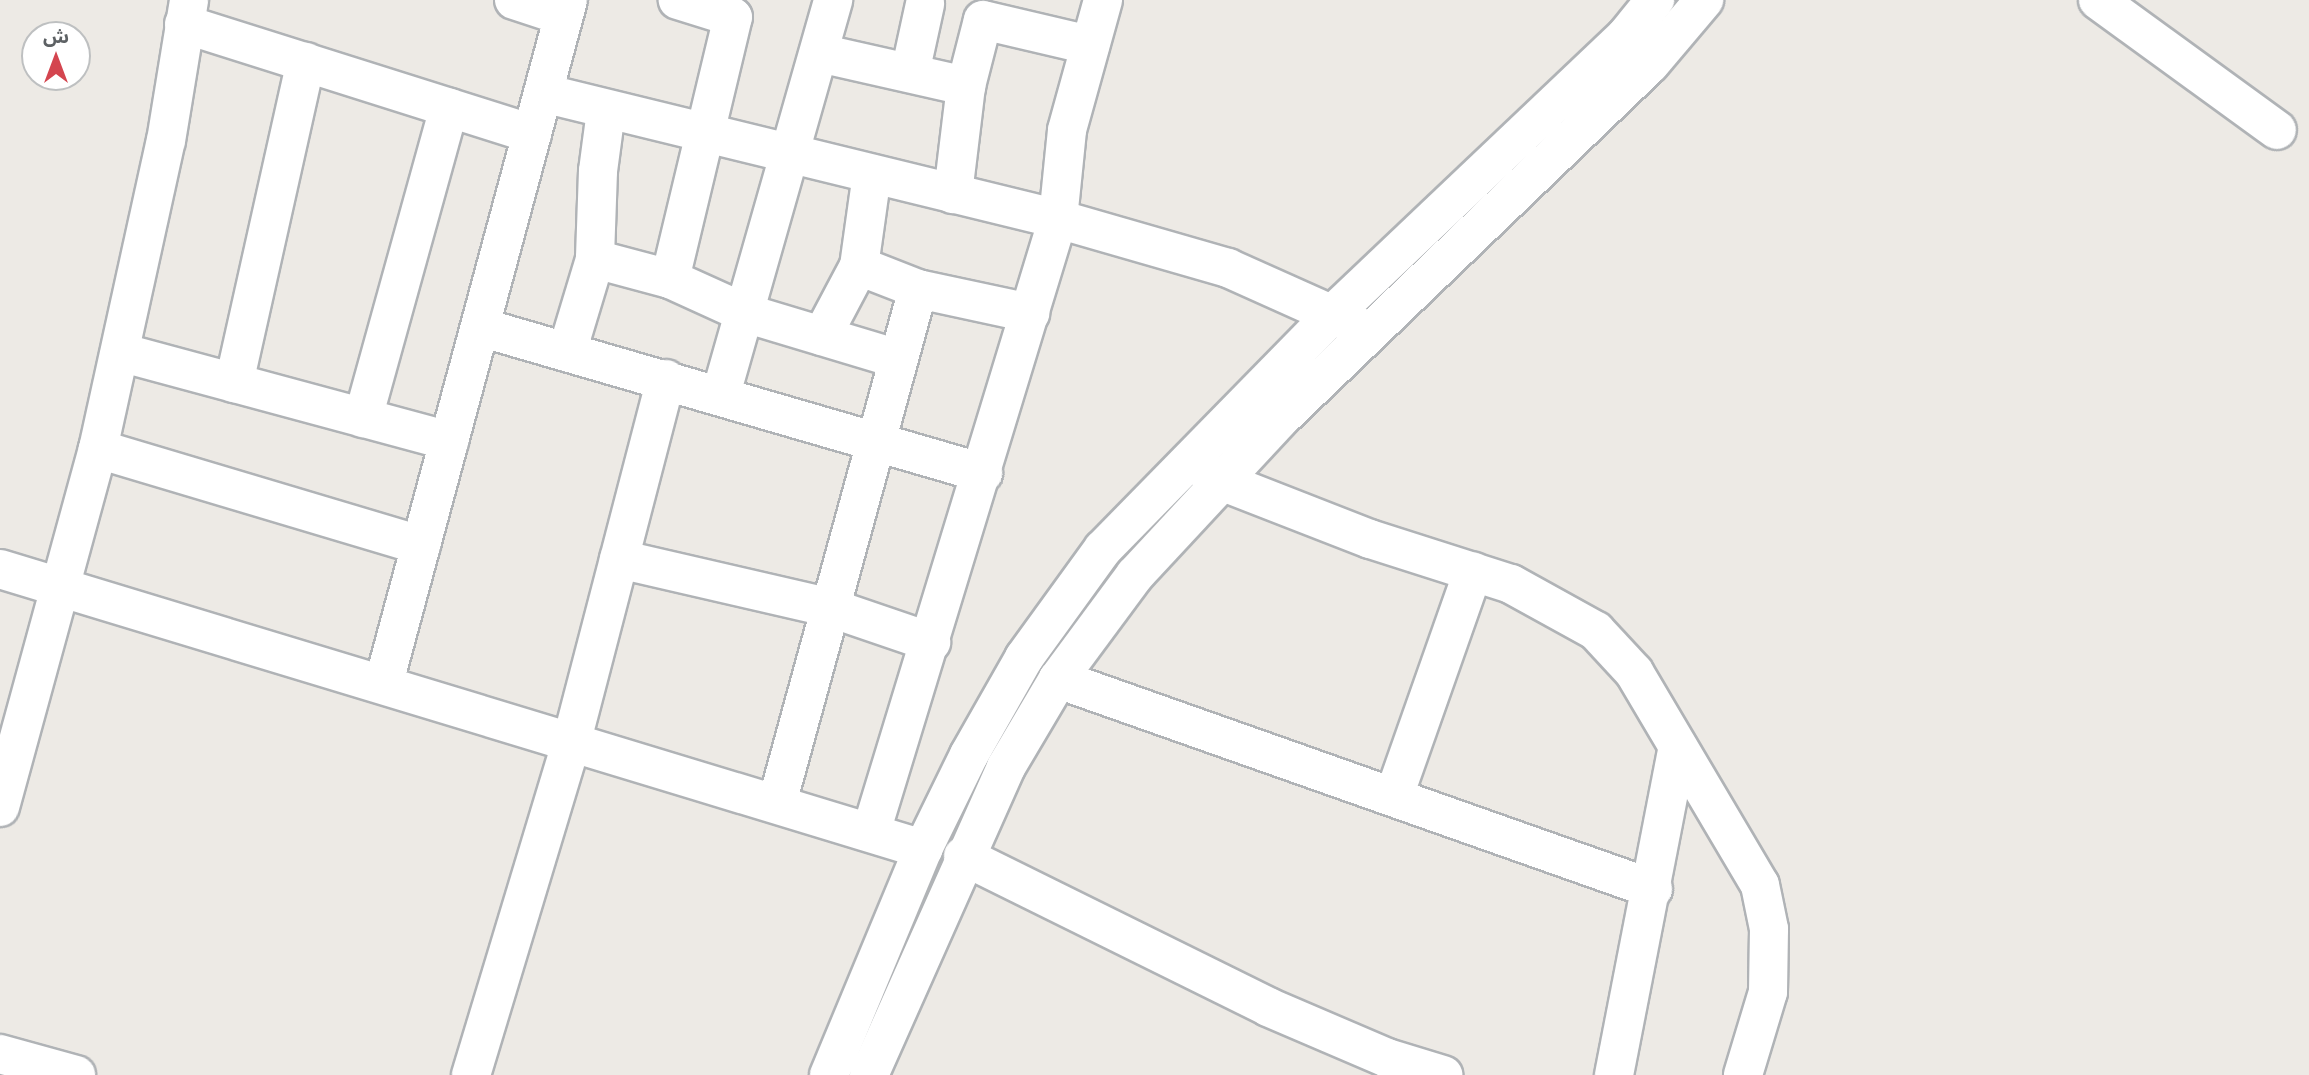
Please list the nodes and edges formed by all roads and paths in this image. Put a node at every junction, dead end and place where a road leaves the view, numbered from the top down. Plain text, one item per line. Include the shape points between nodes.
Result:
1 (514, 0) edge
2 (833, 0) edge
3 (1103, 0) edge
4 (1655, 0) edge
5 (1704, 0) edge
6 (2098, 0) edge
7 (675, 1) edge
8 (925, 2) edge
9 (566, 8) edge
10 (736, 9) edge
11 (187, 12) edge
12 (983, 20) junction
13 (1090, 45) junction
14 (819, 53) junction
15 (306, 62) junction
16 (911, 74) junction
17 (966, 86) junction
18 (543, 93) junction
19 (449, 108) junction
20 (606, 111) junction
21 (2277, 130) dead end
22 (708, 133) junction
23 (532, 134) junction
24 (792, 154) junction
25 (872, 174) junction
26 (953, 194) junction
27 (1058, 219) junction
28 (595, 259) junction
29 (859, 266) junction
30 (670, 279) junction
31 (918, 289) junction
32 (1335, 312) junction
33 (745, 313) junction
34 (1030, 313) junction
35 (480, 327) junction
36 (1370, 332) junction
37 (822, 336) junction
38 (120, 352) junction
39 (567, 352) junction
40 (898, 359) junction
41 (666, 379) junction
42 (234, 383) junction
43 (721, 394) junction
44 (363, 418) junction
45 (873, 440) junction
46 (449, 441) junction
47 (98, 449) junction
48 (1188, 458) junction
49 (983, 473) junction
50 (1221, 481) junction
51 (421, 545) junction
52 (619, 559) junction
53 (0, 569) edge
54 (1473, 572) junction
55 (59, 587) junction
56 (831, 608) junction
57 (930, 642) junction
58 (1058, 679) junction
59 (384, 682) junction
60 (572, 740) junction
61 (1678, 747) junction
62 (1394, 796) junction
63 (777, 803) junction
64 (0, 807) edge
65 (871, 832) junction
66 (923, 849) junction
67 (963, 856) junction
68 (1653, 889) junction
69 (0, 1054) edge
70 (76, 1075) edge
71 (471, 1075) edge
72 (829, 1075) edge
73 (869, 1075) edge
74 (1443, 1075) edge
75 (1614, 1075) edge
76 (1743, 1075) edge

1 - 9 street
2 - 14 street
3 - 13 street
4 - 32 street via 1625,37
5 - 36 street via 1650,64
6 - 21 street
7 - 10 street
8 - 12 street
8 - 16 street
9 - 18 street
10 - 22 street
11 - 15 street
11 - 38 street via 166,141
12 - 13 street
12 - 17 street
13 - 27 street via 1067,130
14 - 16 street
14 - 24 street
15 - 19 street
15 - 42 street
16 - 17 street
17 - 26 street
18 - 20 street
18 - 23 street
19 - 23 street
19 - 44 street
20 - 22 street
20 - 28 street via 598,171
22 - 24 street
22 - 30 street
23 - 35 street
24 - 25 street
24 - 33 street
25 - 26 street
25 - 29 street
26 - 27 street
27 - 32 street via 1228,268
27 - 34 street
28 - 30 street
28 - 39 street
29 - 31 street
29 - 37 street
30 - 33 street
31 - 34 street
31 - 40 street
32 - 36 street
32 - 48 street
33 - 37 street
33 - 43 street
34 - 49 street
35 - 39 street
35 - 46 street
36 - 50 street
37 - 40 street
38 - 42 street
38 - 47 street
39 - 41 street
40 - 45 street
41 - 43 street
41 - 52 street
42 - 44 street
43 - 45 street
44 - 46 street
45 - 49 street
45 - 56 street
46 - 51 street
47 - 51 street
47 - 55 street
48 - 50 street
48 - 66 street via 1103,550 1024,658
49 - 57 street
50 - 54 street via 1370,539
50 - 58 street via 1135,575
51 - 59 street
52 - 56 street
52 - 60 street
53 - 55 street
54 - 61 street via 1511,584 1596,631 1634,672
54 - 62 street
55 - 59 street
55 - 64 street
56 - 57 street
56 - 63 street
57 - 65 street
58 - 62 street
58 - 67 street via 1006,767
59 - 60 street
60 - 63 street
60 - 71 street
61 - 68 street
61 - 76 street via 1760,885 1769,929 1768,992
62 - 68 street
63 - 65 street
65 - 66 street
66 - 72 street
67 - 73 street
67 - 74 street via 1268,1007 1387,1058
68 - 75 street
69 - 70 street

